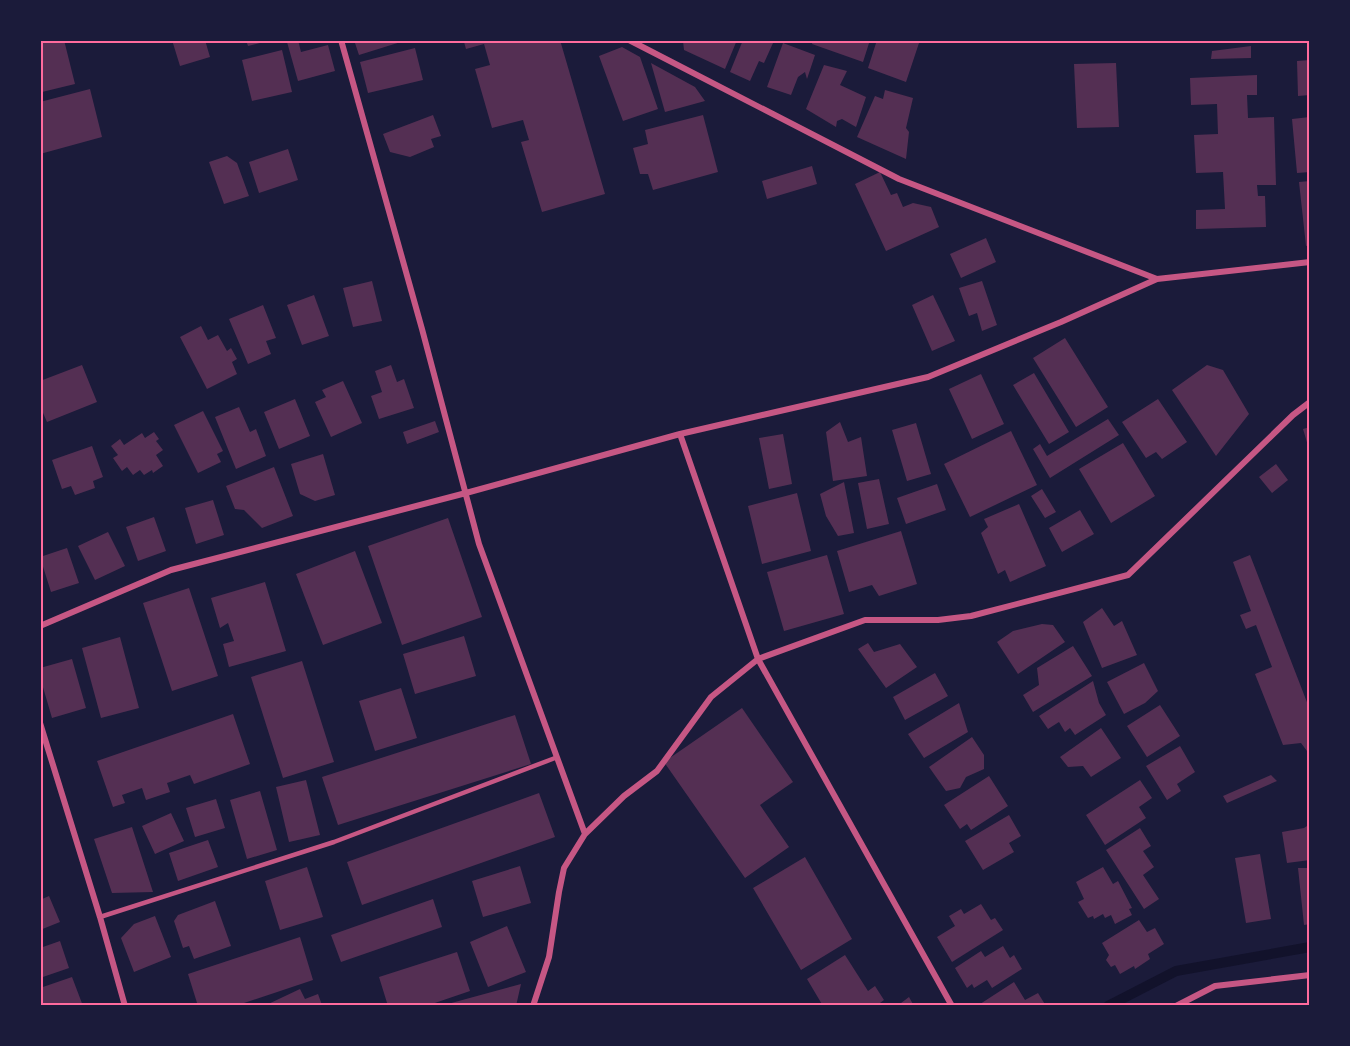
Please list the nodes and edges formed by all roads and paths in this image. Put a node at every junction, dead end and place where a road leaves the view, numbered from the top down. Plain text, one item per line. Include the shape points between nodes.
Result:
1 (340, 40) edge
2 (629, 40) edge
3 (1068, 40) edge
4 (1097, 40) edge
5 (1310, 262) edge
6 (1157, 279) junction
7 (1310, 402) edge
8 (680, 434) junction
9 (466, 493) junction
10 (40, 626) edge
11 (758, 659) junction
12 (40, 723) edge
13 (555, 758) junction
14 (585, 834) junction
15 (100, 917) junction
16 (1310, 975) edge
17 (125, 1005) edge
18 (533, 1005) edge
19 (952, 1005) edge
20 (1176, 1005) edge

1 - 9 street
2 - 6 street via 899,179
3 - 4 lane
5 - 6 street
6 - 8 street via 928,377
7 - 11 street via 1128,575 971,616 865,620
8 - 9 street
8 - 11 street
9 - 10 street via 171,570
9 - 13 street via 482,554
11 - 14 street via 711,698 657,771
11 - 19 street
12 - 15 street
13 - 14 street
13 - 15 lane via 334,842
14 - 18 street via 564,867 549,957
15 - 17 street
16 - 20 street via 1215,986

